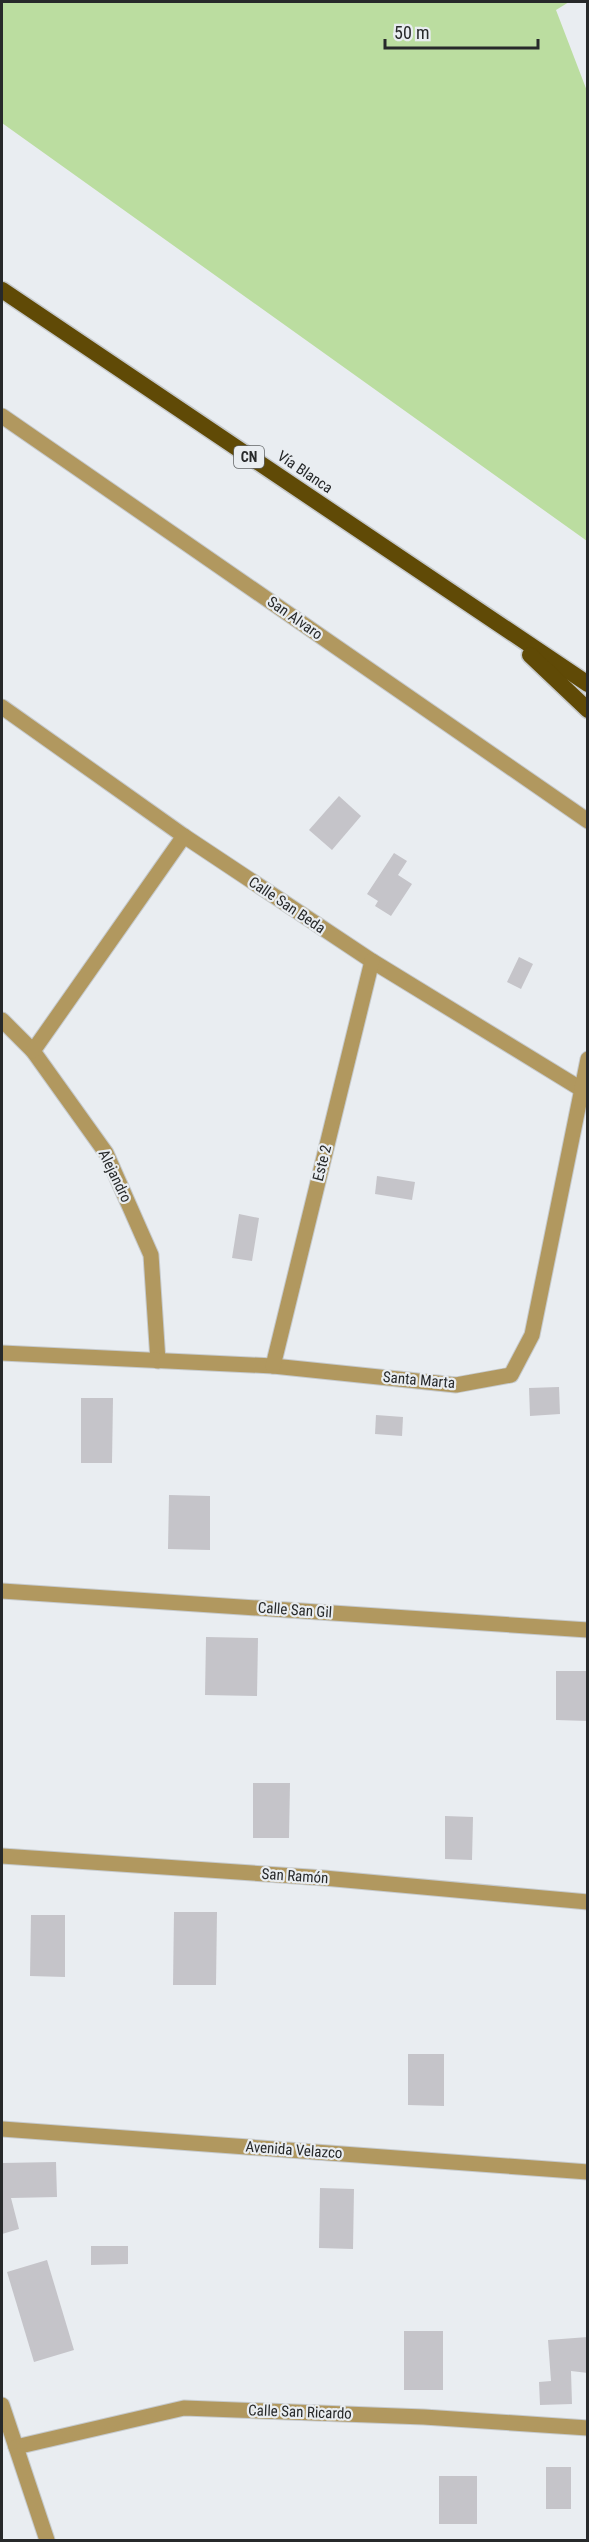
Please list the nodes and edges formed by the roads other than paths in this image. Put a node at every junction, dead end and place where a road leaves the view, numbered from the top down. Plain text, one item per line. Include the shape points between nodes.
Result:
1 (2, 290) edge
2 (2, 416) edge
3 (497, 624) junction
4 (588, 684) edge
5 (2, 707) edge
6 (588, 710) edge
7 (588, 821) edge
8 (184, 836) junction
9 (372, 961) junction
10 (2, 1020) edge
11 (33, 1051) junction
12 (588, 1059) edge
13 (581, 1089) junction
14 (2, 1353) edge
15 (158, 1361) junction
16 (273, 1366) junction
17 (2, 1591) edge
18 (588, 1630) edge
19 (2, 1856) edge
20 (588, 1902) edge
21 (2, 2129) edge
22 (588, 2172) edge
23 (2, 2404) edge
24 (588, 2428) edge
25 (16, 2447) junction
26 (47, 2541) edge

1 - 3 highway, Vía Blanca / CN
2 - 7 street, San Alvaro
3 - 4 highway, Vía Blanca / CN
3 - 6 highway, CN
5 - 8 street, Calle San Beda
8 - 9 street, Calle San Beda
8 - 11 street
9 - 13 street, Calle San Beda
9 - 16 street, Este 2
10 - 11 street, Alejandro
11 - 15 street, Alejandro via 106,1153 152,1254
12 - 13 street, Santa Marta
13 - 16 street, Santa Marta via 532,1335 511,1375 456,1385
14 - 15 street, Santa Marta
15 - 16 street, Santa Marta
17 - 18 street, Calle San Gil
19 - 20 street, San Ramón via 324,1878
21 - 22 street, Avenida Velazco
23 - 25 street
24 - 25 street, Calle San Ricardo via 424,2417 184,2409
25 - 26 street

